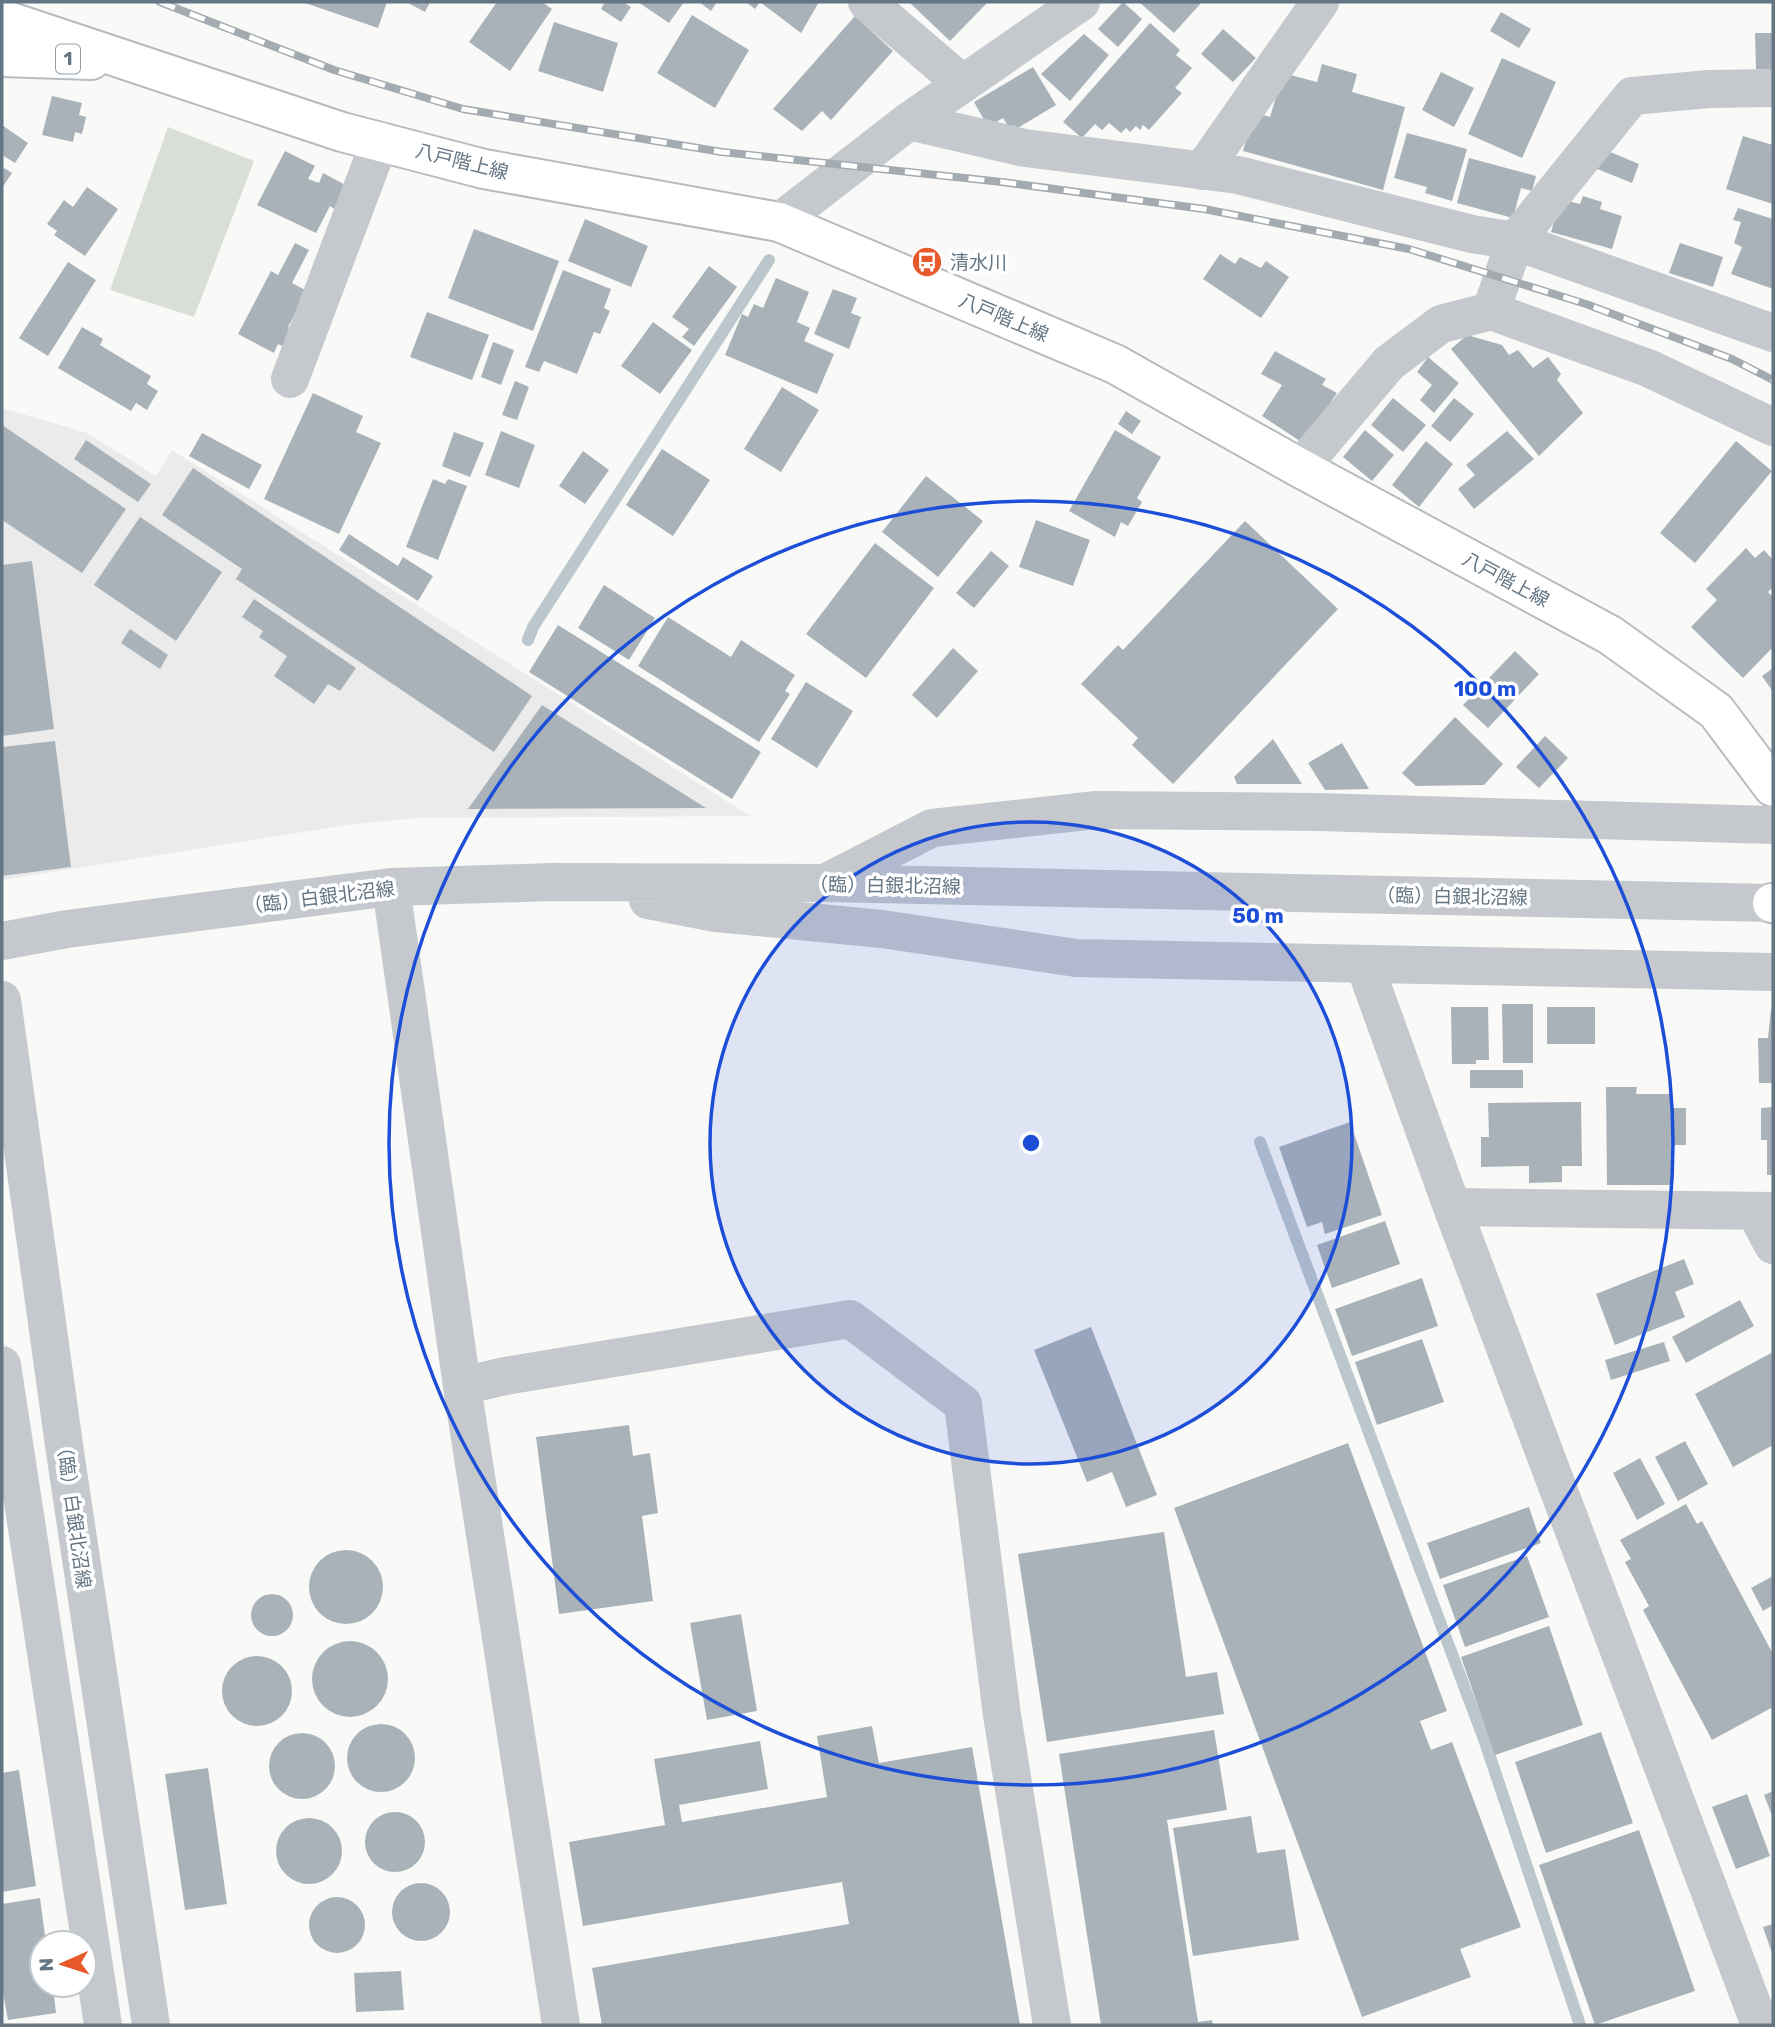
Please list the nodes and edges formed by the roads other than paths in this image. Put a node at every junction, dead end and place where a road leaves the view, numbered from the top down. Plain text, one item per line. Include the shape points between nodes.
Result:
1 (6, 2) edge
2 (867, 2) edge
3 (1081, 2) edge
4 (1320, 2) edge
5 (2, 13) edge
6 (2, 19) edge
7 (2, 57) edge
8 (134, 62) junction
9 (963, 83) junction
10 (1773, 88) edge
11 (895, 131) junction
12 (380, 141) junction
13 (1202, 171) junction
14 (779, 222) junction
15 (1515, 241) junction
16 (1491, 311) junction
17 (1773, 333) edge
18 (290, 379) dead end
19 (1773, 427) edge
20 (1300, 468) junction
21 (1773, 787) edge
22 (1773, 825) edge
23 (553, 882) junction
24 (824, 884) junction
25 (391, 887) junction
26 (1773, 903) edge
27 (2, 941) edge
28 (1365, 966) junction
29 (1773, 972) edge
30 (2, 1000) edge
31 (1452, 1206) junction
32 (1764, 1211) edge
33 (1773, 1245) edge
34 (2, 1365) edge
35 (462, 1386) junction
36 (65, 1452) junction
37 (8, 1458) edge
38 (103, 2025) edge
39 (151, 2025) edge
40 (561, 2025) edge
41 (1052, 2025) edge
42 (1760, 2025) edge

1 - 5 street
2 - 9 street
3 - 9 street
4 - 13 street
6 - 8 main road, 八戸階上線 / 1
7 - 8 main road, 八戸階上線 / 1
8 - 12 main road, 八戸階上線 / 1
9 - 11 street
10 - 15 street via 1632,96
11 - 13 street
11 - 14 street
12 - 14 main road, 八戸階上線 / 1 via 484,169
12 - 18 street
13 - 15 street
14 - 20 main road, 八戸階上線 / 1 via 1115,364
15 - 16 street
15 - 17 street
16 - 19 street via 1648,368
16 - 20 street via 1441,324 1389,363
20 - 21 main road, 八戸階上線 / 1 via 1610,635 1716,711
22 - 24 street via 1096,810 932,828
23 - 24 street, （臨）白銀北沼線
23 - 25 street, （臨）白銀北沼線
23 - 28 street via 716,913 882,929 1076,958
24 - 26 street, （臨）白銀北沼線
25 - 27 street, （臨）白銀北沼線
25 - 35 street
28 - 29 street
28 - 31 street
30 - 36 street, （臨）白銀北沼線
31 - 32 street
31 - 42 street
32 - 33 street
34 - 37 street
35 - 40 street
35 - 41 street via 850,1319 962,1404 1002,1715
36 - 37 street
36 - 39 street, （臨）白銀北沼線
37 - 38 street

